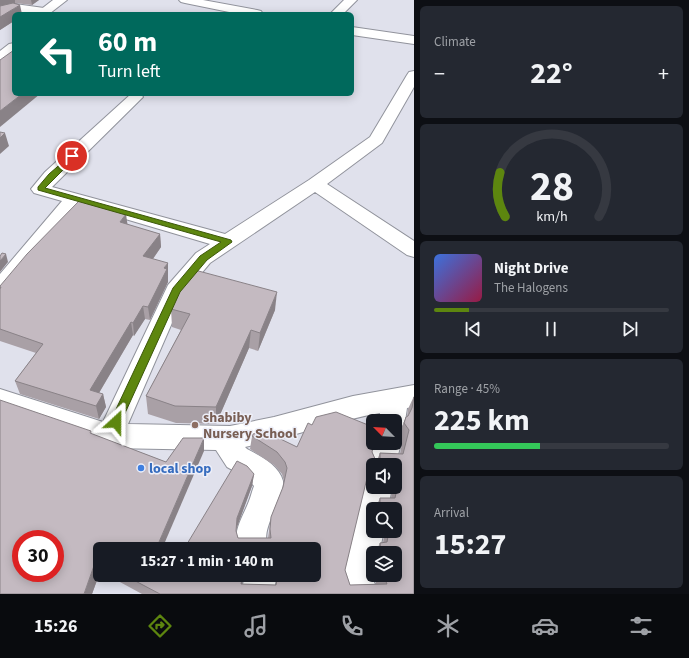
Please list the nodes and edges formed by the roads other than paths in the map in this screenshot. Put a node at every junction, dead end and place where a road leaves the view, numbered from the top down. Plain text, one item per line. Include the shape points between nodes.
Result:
1 (185, 0) edge
2 (351, 0) edge
3 (66, 2) edge
4 (0, 12) edge
5 (37, 12) edge
6 (44, 12) edge
7 (59, 12) edge
8 (247, 12) edge
9 (338, 12) edge
10 (354, 31) edge
11 (12, 34) edge
12 (414, 40) edge
13 (0, 43) edge
14 (12, 48) edge
15 (0, 57) edge
16 (414, 75) edge
17 (136, 97) dead end
18 (315, 184) junction
19 (73, 199) junction
20 (228, 242) junction
21 (414, 250) edge
22 (0, 289) edge
23 (0, 400) edge
24 (401, 405) edge
25 (110, 436) junction
26 (224, 438) junction
27 (367, 538) edge
28 (250, 542) edge
29 (260, 582) edge
30 (258, 594) edge
31 (363, 594) edge

1 - 8 street
2 - 9 street
3 - 6 street
3 - 7 street
4 - 5 street via 15,8
10 - 12 street
11 - 13 street
14 - 15 street
16 - 18 street via 376,140
17 - 19 street via 40,189
18 - 20 street
18 - 21 street
19 - 20 street
19 - 22 street
20 - 25 street via 204,258 176,290
23 - 25 street
24 - 26 street via 353,407 267,430
25 - 26 street
26 - 28 street via 237,458 257,469 269,482 264,501 252,526
27 - 31 street via 358,581
29 - 30 street

